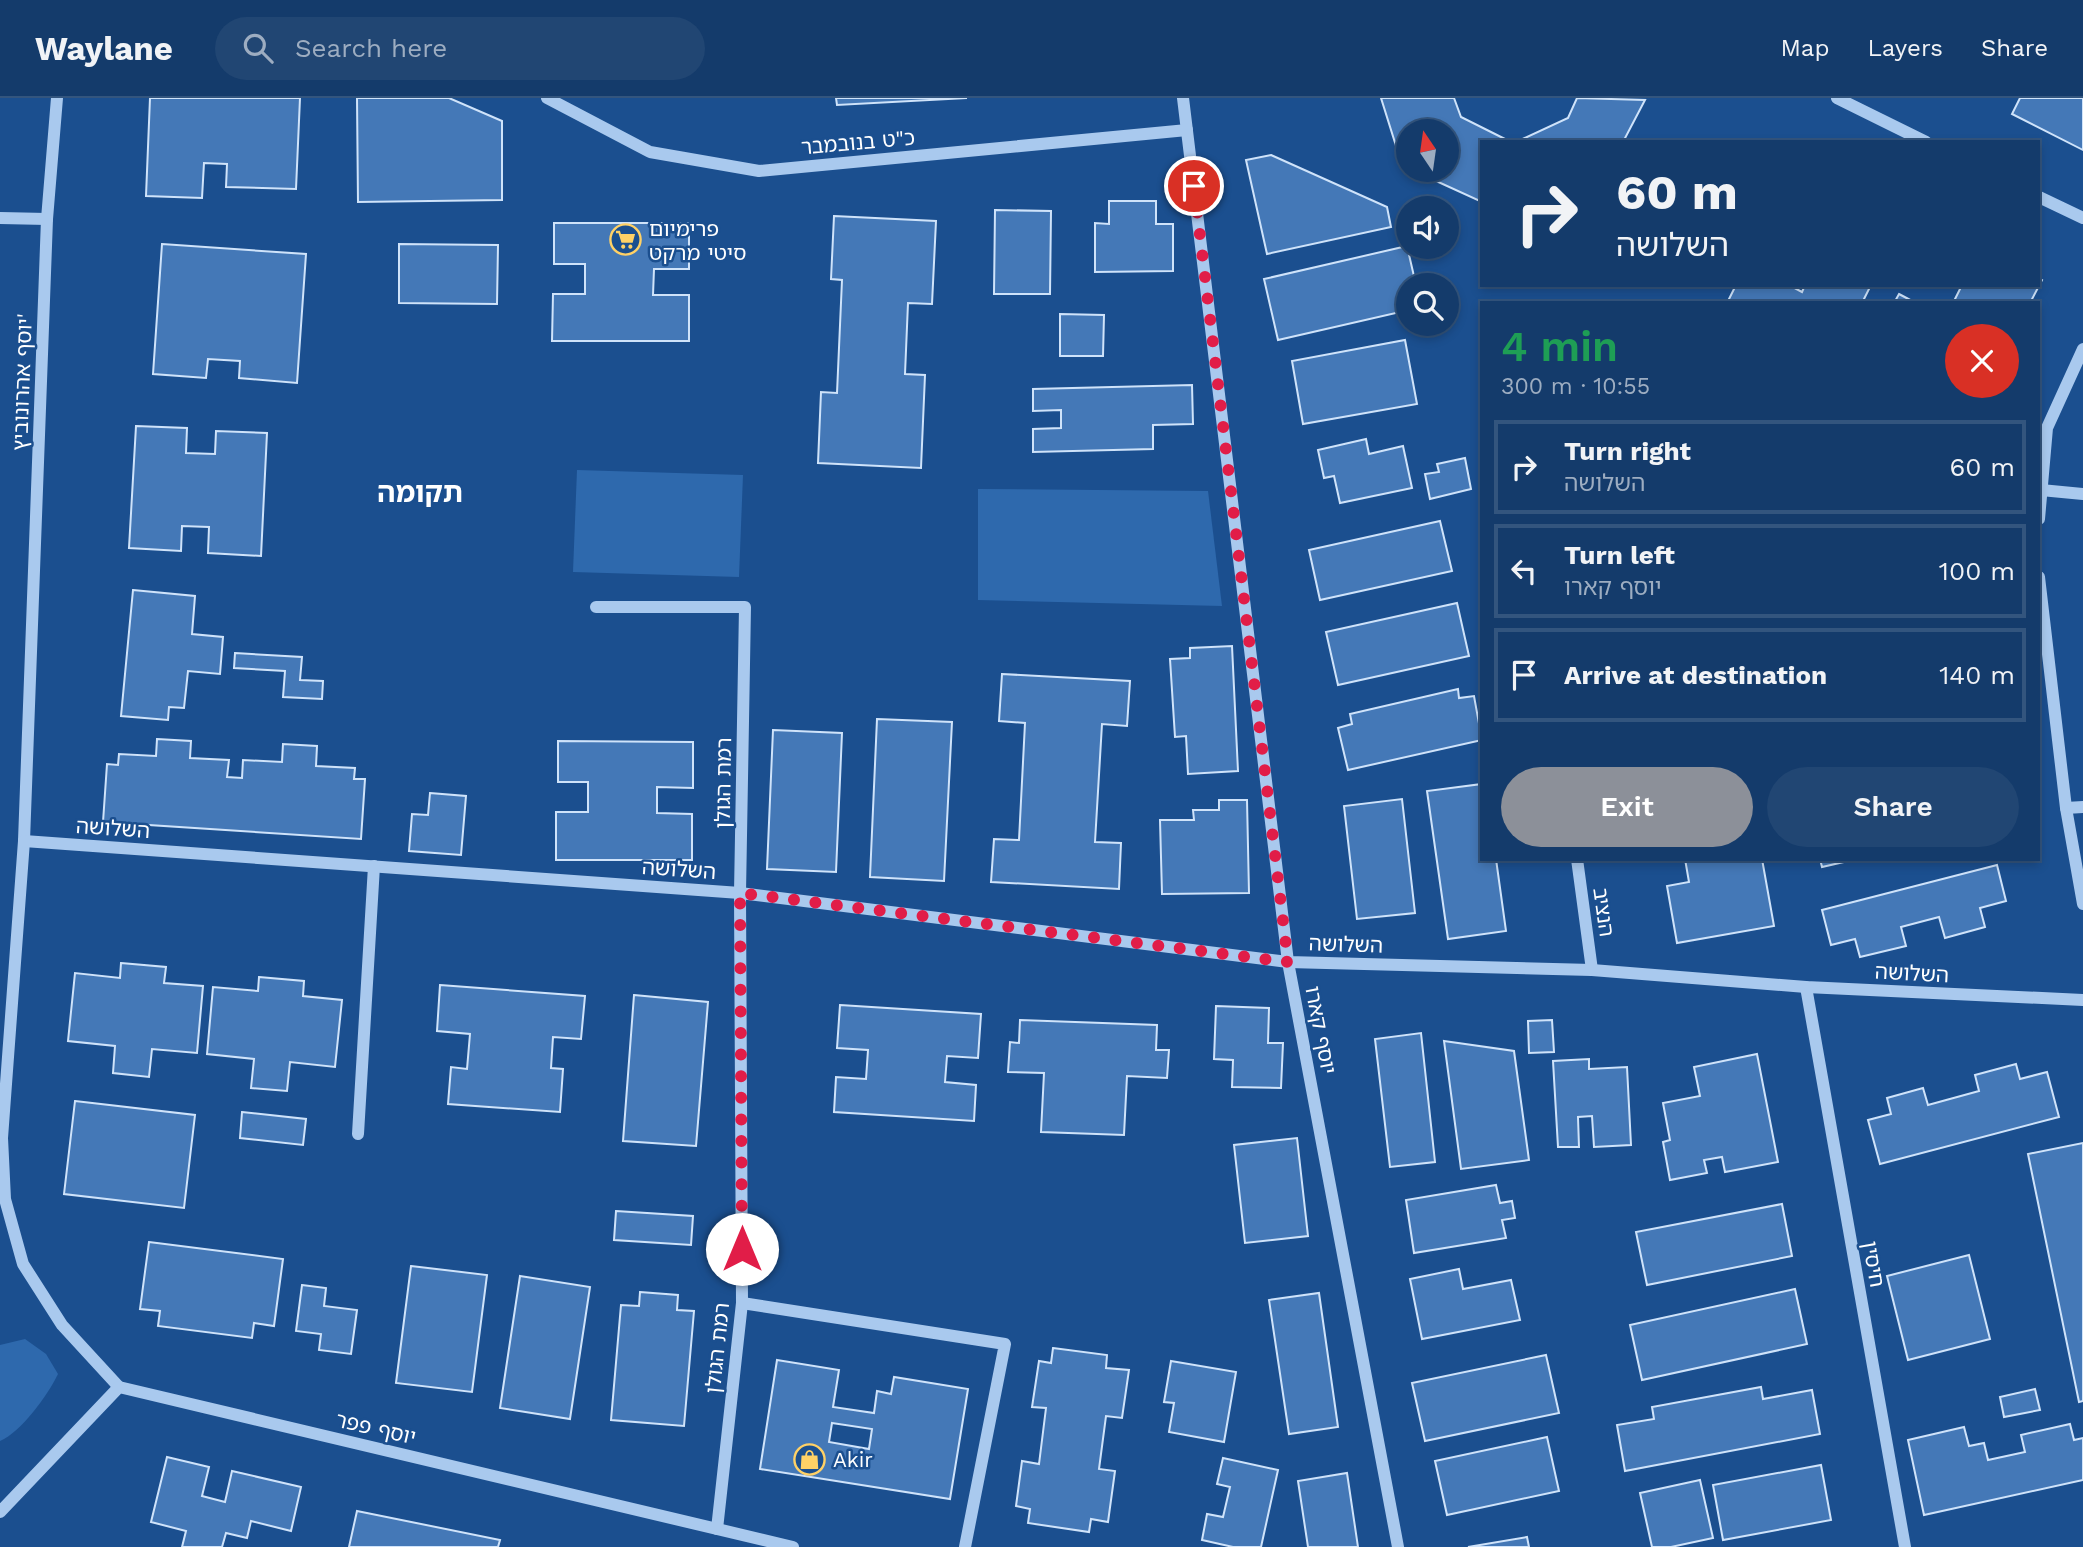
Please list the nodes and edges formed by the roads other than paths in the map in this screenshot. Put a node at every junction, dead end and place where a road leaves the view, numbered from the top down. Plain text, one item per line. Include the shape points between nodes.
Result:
1 (57, 98) edge
2 (547, 98) edge
3 (1183, 98) edge
4 (1837, 98) edge
5 (1187, 130) junction
6 (1922, 140) edge
7 (2040, 197) edge
8 (0, 218) edge
9 (2083, 218) edge
10 (47, 219) junction
11 (2083, 349) edge
12 (2041, 489) junction
13 (2083, 494) edge
14 (2040, 504) edge
15 (2040, 585) edge
16 (596, 607) dead end
17 (2083, 807) edge
18 (2066, 808) junction
19 (24, 841) junction
20 (1577, 861) edge
21 (374, 866) junction
22 (740, 893) junction
23 (2083, 904) edge
24 (1288, 962) junction
25 (1592, 970) junction
26 (1806, 987) junction
27 (2083, 1000) edge
28 (358, 1134) dead end
29 (742, 1303) junction
30 (119, 1387) junction
31 (0, 1512) edge
32 (717, 1529) junction
33 (793, 1547) edge
34 (965, 1547) edge
35 (1398, 1547) edge
36 (1905, 1547) edge

1 - 10 street, יוסף אהרונוביץ'
2 - 5 street, כ"ט בנובמבר via 650,152 759,171
3 - 5 street, יוסף קארו
4 - 6 street
5 - 24 street, יוסף קארו
7 - 9 street
8 - 10 street
10 - 19 street, יוסף אהרונוביץ'
11 - 12 street via 2046,428
12 - 13 street
12 - 14 street
15 - 18 street
16 - 22 street, רמת הגולן via 745,607
17 - 18 street
18 - 23 street
19 - 21 street, השלושה
19 - 30 street, יוסף אהרונוביץ' via 2,1138 5,1199 23,1264 62,1325
20 - 25 street, הנציב
21 - 22 street, השלושה
21 - 28 street
22 - 24 street, השלושה
22 - 29 street, רמת הגולן
24 - 25 street, השלושה
24 - 35 street, יוסף קארו
25 - 26 street, השלושה
26 - 27 street, השלושה
26 - 36 street, חיסין
29 - 32 street, רמת הגולן
29 - 34 street via 1005,1344
30 - 31 street
30 - 32 street, יוסף פפר
32 - 33 street, יוסף פפר

